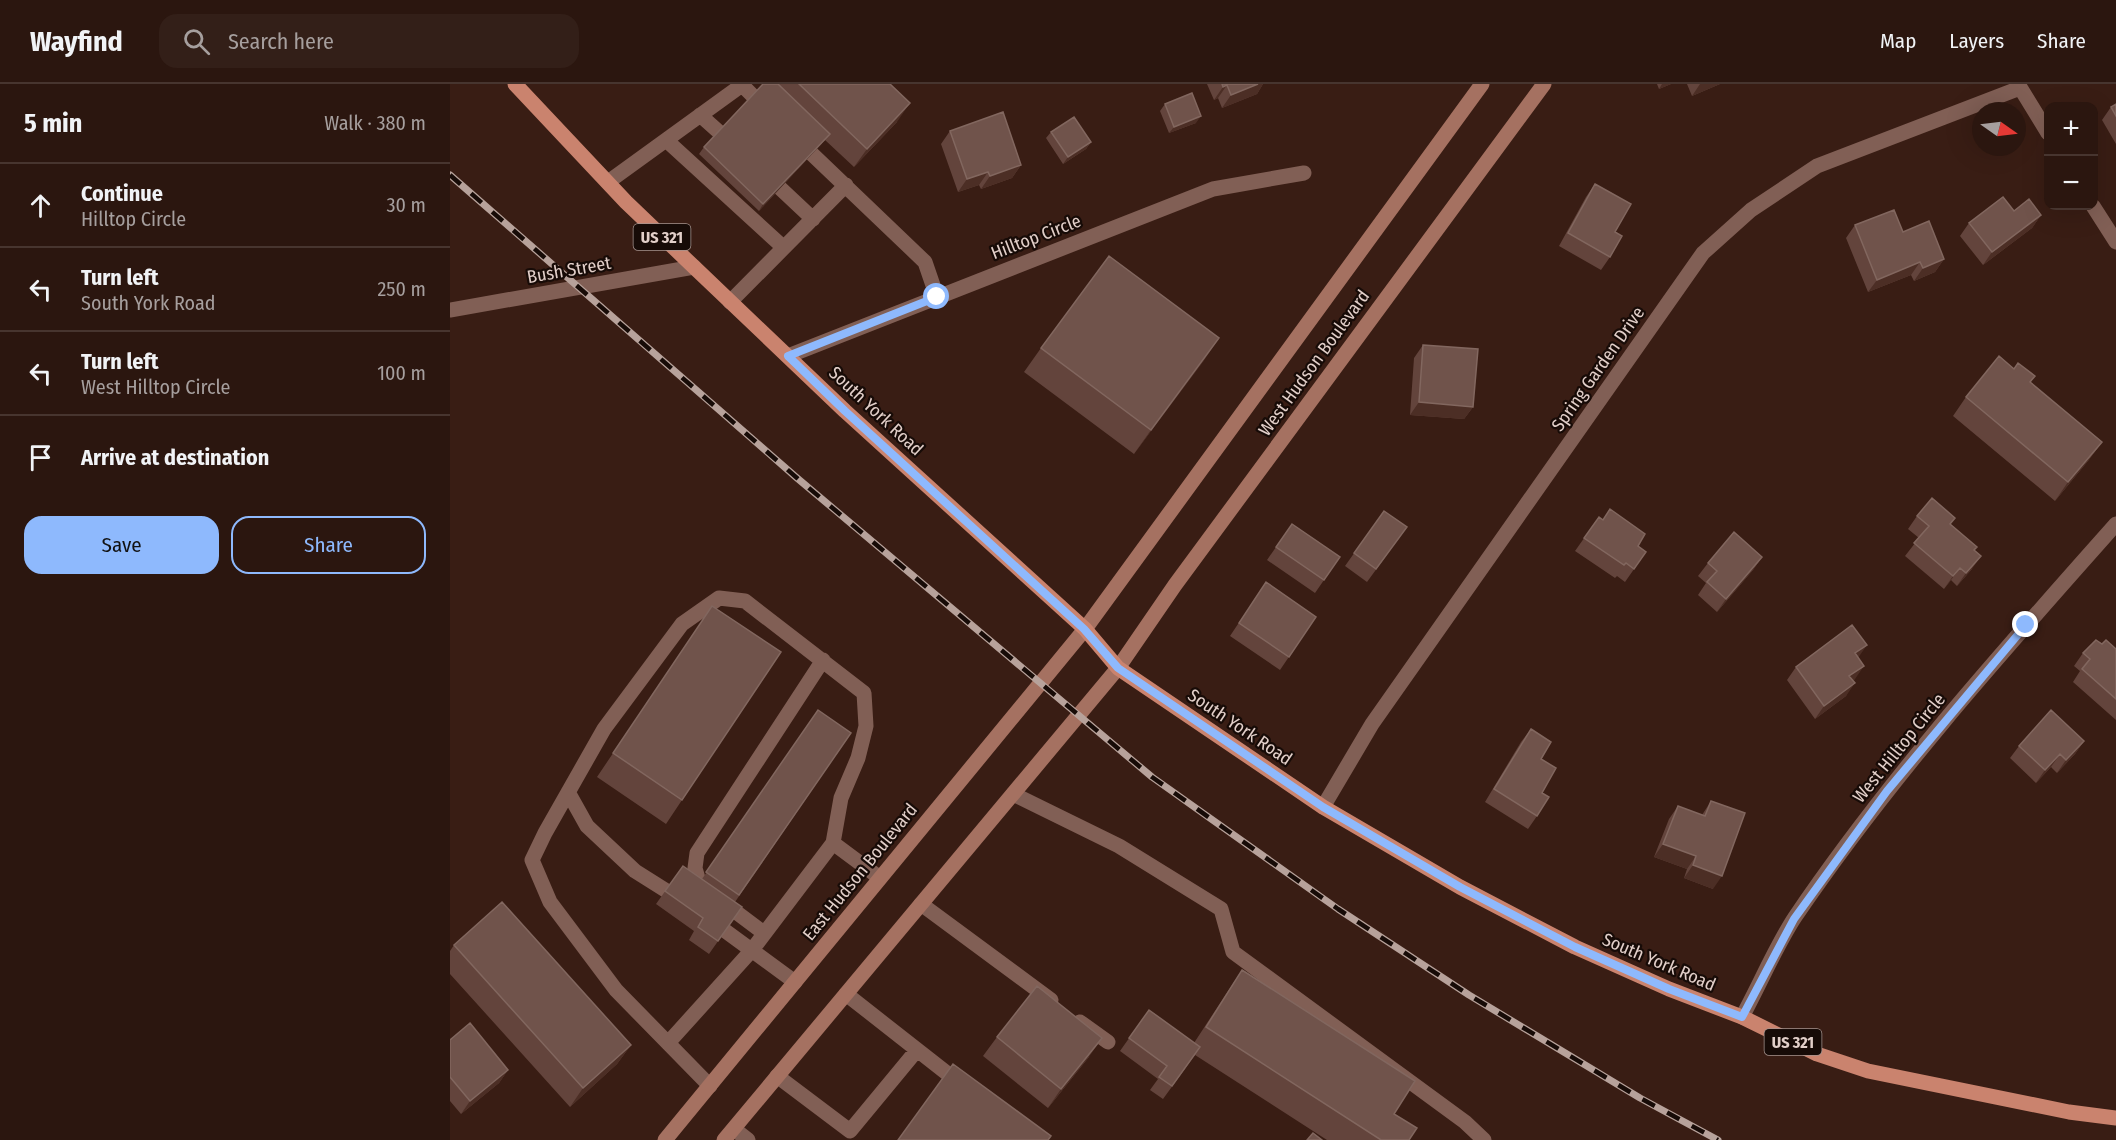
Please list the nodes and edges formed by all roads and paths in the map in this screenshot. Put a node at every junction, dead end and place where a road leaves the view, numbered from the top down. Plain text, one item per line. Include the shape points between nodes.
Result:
1 (515, 84) edge
2 (1482, 84) edge
3 (1544, 84) edge
4 (2019, 86) edge
5 (753, 96) edge
6 (700, 115) junction
7 (2044, 125) edge
8 (719, 132) edge
9 (666, 140) junction
10 (812, 154) edge
11 (1304, 174) dead end
12 (608, 182) junction
13 (846, 185) junction
14 (780, 188) edge
15 (2096, 210) edge
16 (813, 219) junction
17 (2116, 242) edge
18 (783, 247) junction
19 (694, 267) junction
20 (937, 297) junction
21 (730, 302) junction
22 (450, 310) edge
23 (788, 356) junction
24 (2116, 524) edge
25 (1084, 629) junction
26 (817, 655) junction
27 (1118, 668) junction
28 (568, 792) junction
29 (1013, 794) junction
30 (1323, 807) junction
31 (833, 843) junction
32 (880, 878) junction
33 (921, 904) junction
34 (764, 933) junction
35 (752, 950) junction
36 (795, 982) junction
37 (846, 994) junction
38 (1742, 1017) junction
39 (1108, 1042) dead end
40 (668, 1043) junction
41 (916, 1050) junction
42 (777, 1076) junction
43 (710, 1086) junction
44 (971, 1091) edge
45 (2116, 1118) edge
46 (729, 1134) edge
47 (665, 1140) edge
48 (748, 1140) edge
49 (1484, 1140) edge

1 - 12 main road, South York Road / US 321
2 - 25 main road, West Hudson Boulevard
3 - 27 main road, West Hudson Boulevard
4 - 7 street
4 - 30 street, Spring Garden Drive via 1817,166 1750,210 1703,253 1372,724
5 - 6 street via 742,85
6 - 8 street
6 - 9 street
9 - 12 street
9 - 18 street
10 - 13 street
11 - 20 street, Hilltop Circle via 1213,189
12 - 19 main road, South York Road / US 321
13 - 16 street
13 - 20 street via 926,262
14 - 16 street
15 - 17 street
16 - 18 street
18 - 21 street
19 - 21 main road, South York Road / US 321
19 - 22 street, Bush Street
20 - 23 street, Hilltop Circle
21 - 23 main road, South York Road / US 321
23 - 25 main road, South York Road / US 321
24 - 38 street, West Hilltop Circle via 1887,791 1794,919
25 - 27 main road, South York Road / US 321
25 - 32 main road, East Hudson Boulevard
26 - 28 street via 745,601 719,598 682,624 604,729
26 - 31 street via 864,693 866,726 841,798
26 - 34 street via 697,853 695,868 700,885
27 - 29 main road
27 - 30 main road, South York Road / US 321
28 - 35 street via 587,825 635,871
28 - 40 street via 532,860 550,902 616,990
29 - 33 main road
29 - 49 street via 1119,846 1221,909 1233,952 1466,1122
30 - 38 main road, South York Road / US 321 via 1460,887 1575,947
31 - 32 street
31 - 34 street
32 - 36 main road, East Hudson Boulevard
33 - 37 main road
33 - 39 street
34 - 35 street
35 - 36 street
35 - 40 street
36 - 43 main road, East Hudson Boulevard
37 - 41 street
37 - 42 main road
38 - 45 main road, South York Road / US 321 via 1817,1054 1868,1071
40 - 43 street
41 - 42 street via 850,1131
41 - 44 street
42 - 46 main road
43 - 47 main road, East Hudson Boulevard
46 - 48 street

